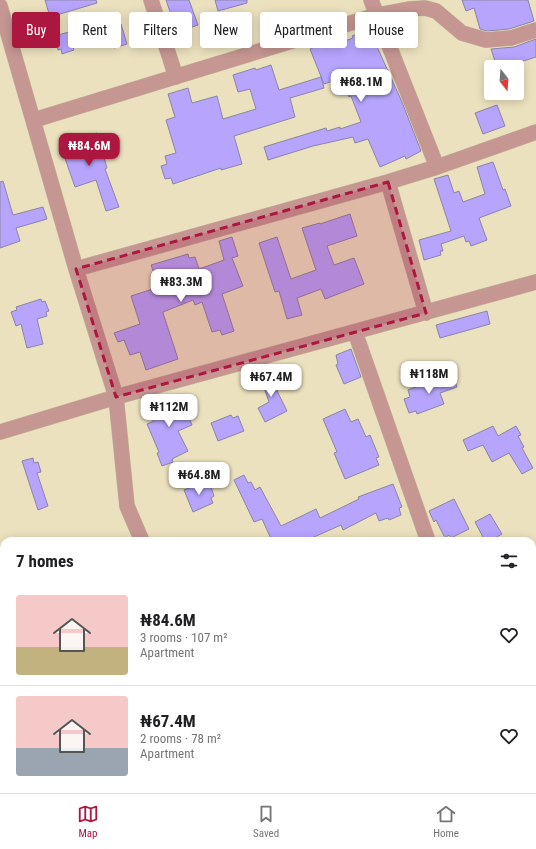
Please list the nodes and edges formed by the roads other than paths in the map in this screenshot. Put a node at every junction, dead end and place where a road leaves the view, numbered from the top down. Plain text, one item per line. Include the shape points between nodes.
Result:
1 (151, 0) edge
2 (371, 0) edge
3 (0, 6) edge
4 (376, 12) edge
5 (393, 12) edge
6 (355, 22) edge
7 (536, 30) edge
8 (390, 48) edge
9 (176, 77) junction
10 (34, 120) junction
11 (536, 132) edge
12 (437, 166) junction
13 (388, 182) junction
14 (76, 269) junction
15 (536, 282) edge
16 (426, 313) junction
17 (355, 332) junction
18 (116, 397) junction
19 (0, 432) edge
20 (140, 537) edge
21 (427, 537) edge

1 - 9 street
2 - 4 street
3 - 10 street
5 - 7 street via 425,8 436,11 462,33 486,40 511,38
6 - 9 street
8 - 12 street
9 - 10 street
10 - 14 street
11 - 12 street
12 - 13 street
13 - 14 street
13 - 16 street
14 - 18 street
15 - 16 street
16 - 17 street
17 - 18 street
17 - 21 street
18 - 19 street
18 - 20 street via 127,506

